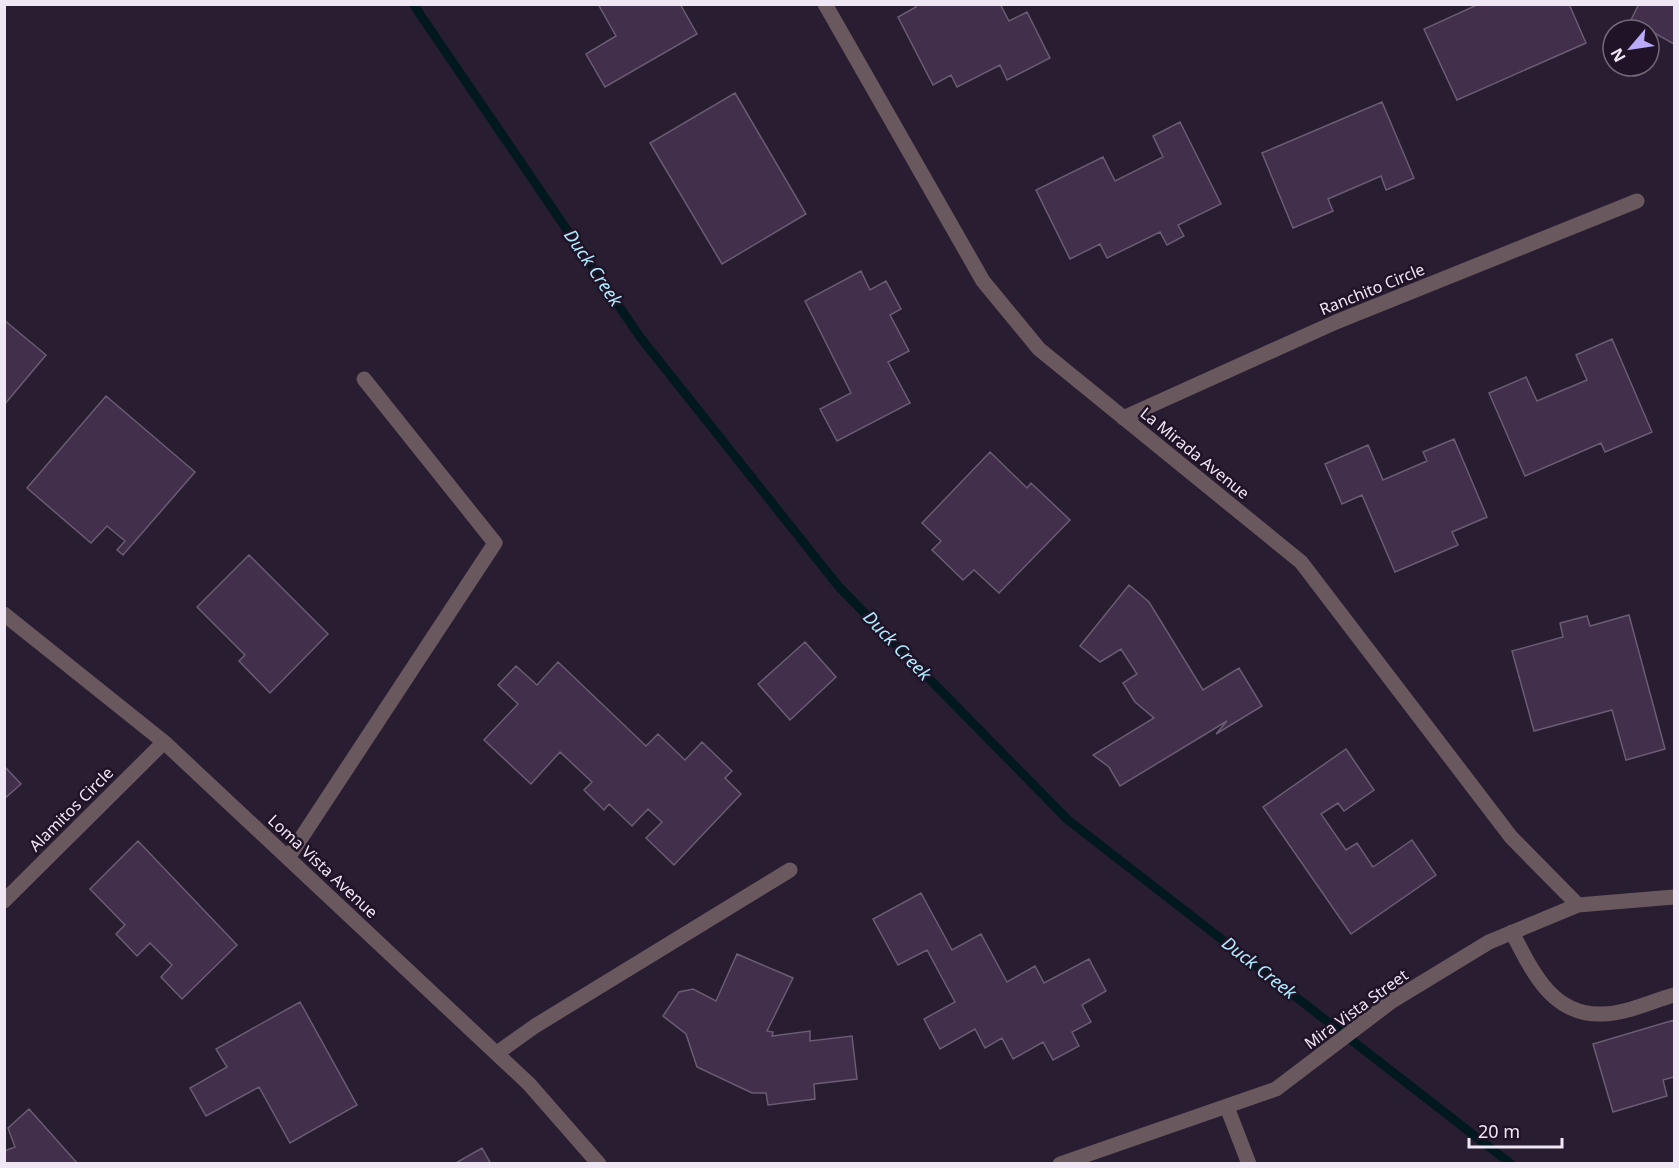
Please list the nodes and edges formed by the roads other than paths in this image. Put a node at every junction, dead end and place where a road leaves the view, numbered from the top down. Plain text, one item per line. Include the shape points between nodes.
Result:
1 (825, 4) edge
2 (1637, 201) dead end
3 (364, 380) dead end
4 (1123, 418) junction
5 (4, 614) edge
6 (164, 742) junction
7 (288, 858) junction
8 (790, 870) dead end
9 (1674, 897) edge
10 (4, 901) edge
11 (1578, 905) junction
12 (1512, 933) junction
13 (1674, 995) edge
14 (497, 1053) junction
15 (1227, 1107) junction
16 (598, 1164) edge
17 (1060, 1164) edge
18 (1249, 1164) edge

1 - 4 street, La Mirada Avenue via 983,281 1039,349
2 - 4 street, Ranchito Circle via 1336,322
3 - 7 street via 495,543
4 - 11 street, La Mirada Avenue via 1300,562 1511,837
5 - 6 street, Loma Vista Avenue
6 - 7 street, Loma Vista Avenue
6 - 10 street, Alamitos Circle
7 - 14 street, Loma Vista Avenue
8 - 14 street
9 - 11 street, Mira Vista Street
11 - 12 street, Mira Vista Street
12 - 13 street via 1547,991 1577,1012 1604,1014
12 - 15 street, Mira Vista Street via 1490,942 1392,1001 1276,1089
14 - 16 street, Loma Vista Avenue
15 - 17 street, Mira Vista Street
15 - 18 street

